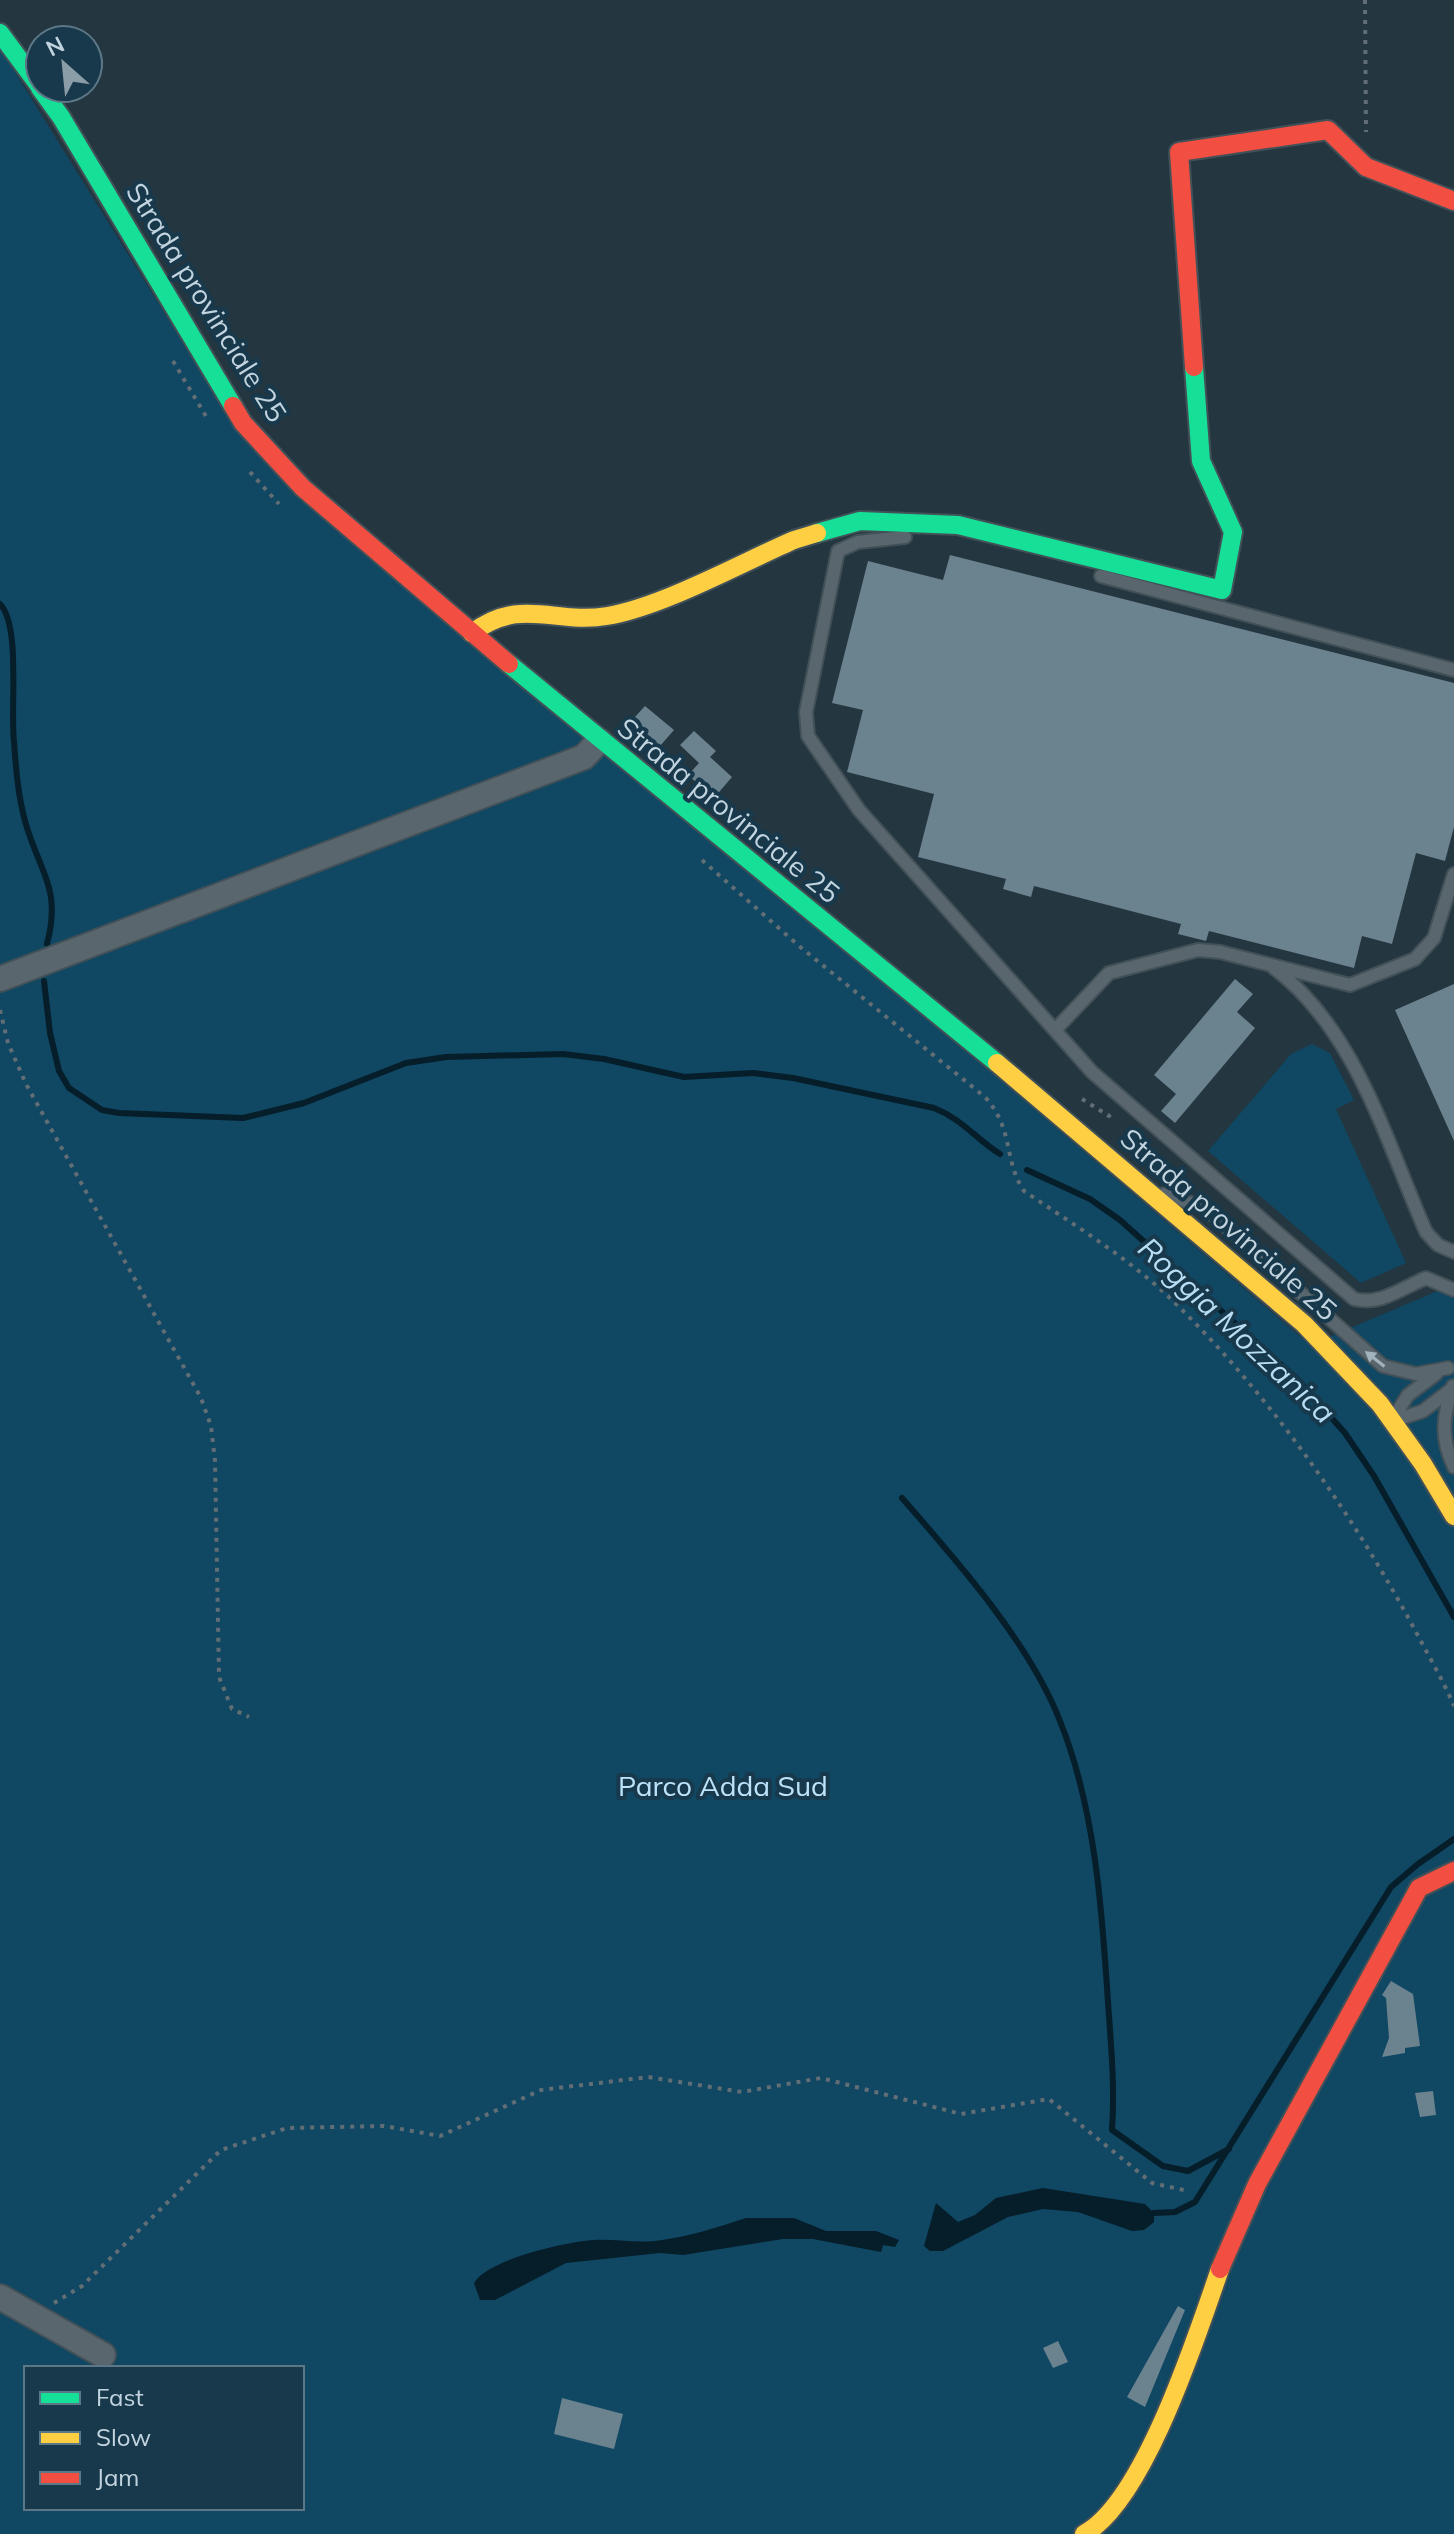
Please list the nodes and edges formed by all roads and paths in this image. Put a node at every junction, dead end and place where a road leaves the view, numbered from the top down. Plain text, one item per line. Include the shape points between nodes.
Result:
1 (1365, 0) edge
2 (0, 33) edge
3 (24, 66) edge
4 (52, 104) edge
5 (1366, 167) junction
6 (1454, 201) edge
7 (169, 355) dead end
8 (209, 421) dead end
9 (248, 470) dead end
10 (291, 513) dead end
11 (1038, 560) dead end
12 (1084, 572) dead end
13 (472, 633) junction
14 (1454, 670) edge
15 (599, 741) junction
16 (692, 852) dead end
17 (1454, 874) edge
18 (1268, 964) junction
19 (0, 979) edge
20 (0, 1010) edge
21 (1055, 1030) junction
22 (1147, 1190) junction
23 (1454, 1252) edge
24 (1452, 1287) edge
25 (1451, 1366) edge
26 (1454, 1385) edge
27 (1393, 1420) junction
28 (1454, 1467) edge
29 (1454, 1516) edge
30 (1454, 1706) edge
31 (249, 1717) dead end
32 (1454, 1871) edge
33 (1188, 2191) dead end
34 (0, 2297) edge
35 (34, 2314) junction
36 (103, 2355) dead end
37 (1084, 2534) edge

1 - 5 path
2 - 3 street, Strada provinciale 25
4 - 13 street, Strada provinciale 25 via 243,423 303,488
5 - 6 street
5 - 13 street via 1328,130 1179,152 1201,461 1233,532 1222,590 958,525 860,521 794,540 620,613 576,618 508,613
7 - 8 path
9 - 10 path
11 - 21 lane via 945,535 858,542 838,551 806,712 808,736 859,810
12 - 14 lane
13 - 15 street, Strada provinciale 25
15 - 19 street via 584,757
15 - 22 street, Strada provinciale 25
16 - 30 path via 985,1097 1004,1124 1024,1191 1135,1269 1220,1352 1299,1445 1389,1582
17 - 18 lane via 1434,938 1415,959 1350,985
18 - 21 lane via 1198,950 1109,973
18 - 23 lane via 1306,996 1336,1035 1426,1232
20 - 31 path via 26,1084 206,1412 215,1461 219,1677 232,1709
21 - 24 lane via 1092,1072 1354,1299 1366,1303 1385,1298 1426,1278
25 -> 22 lane via 1416,1374 1383,1366 1205,1208
22 - 27 street, Strada provinciale 25 via 1304,1324
25 - 27 lane via 1408,1395
26 - 27 lane via 1423,1411
26 - 28 lane via 1443,1432
27 - 29 street, Strada provinciale 25
32 - 37 street via 1419,1888 1257,2184 1184,2370 1138,2470 1101,2525
33 - 35 path via 1152,2183 1049,2099 961,2114 821,2078 742,2092 648,2077 541,2090 440,2136 384,2126 287,2128 221,2150 82,2286
34 - 35 street
35 - 36 street

